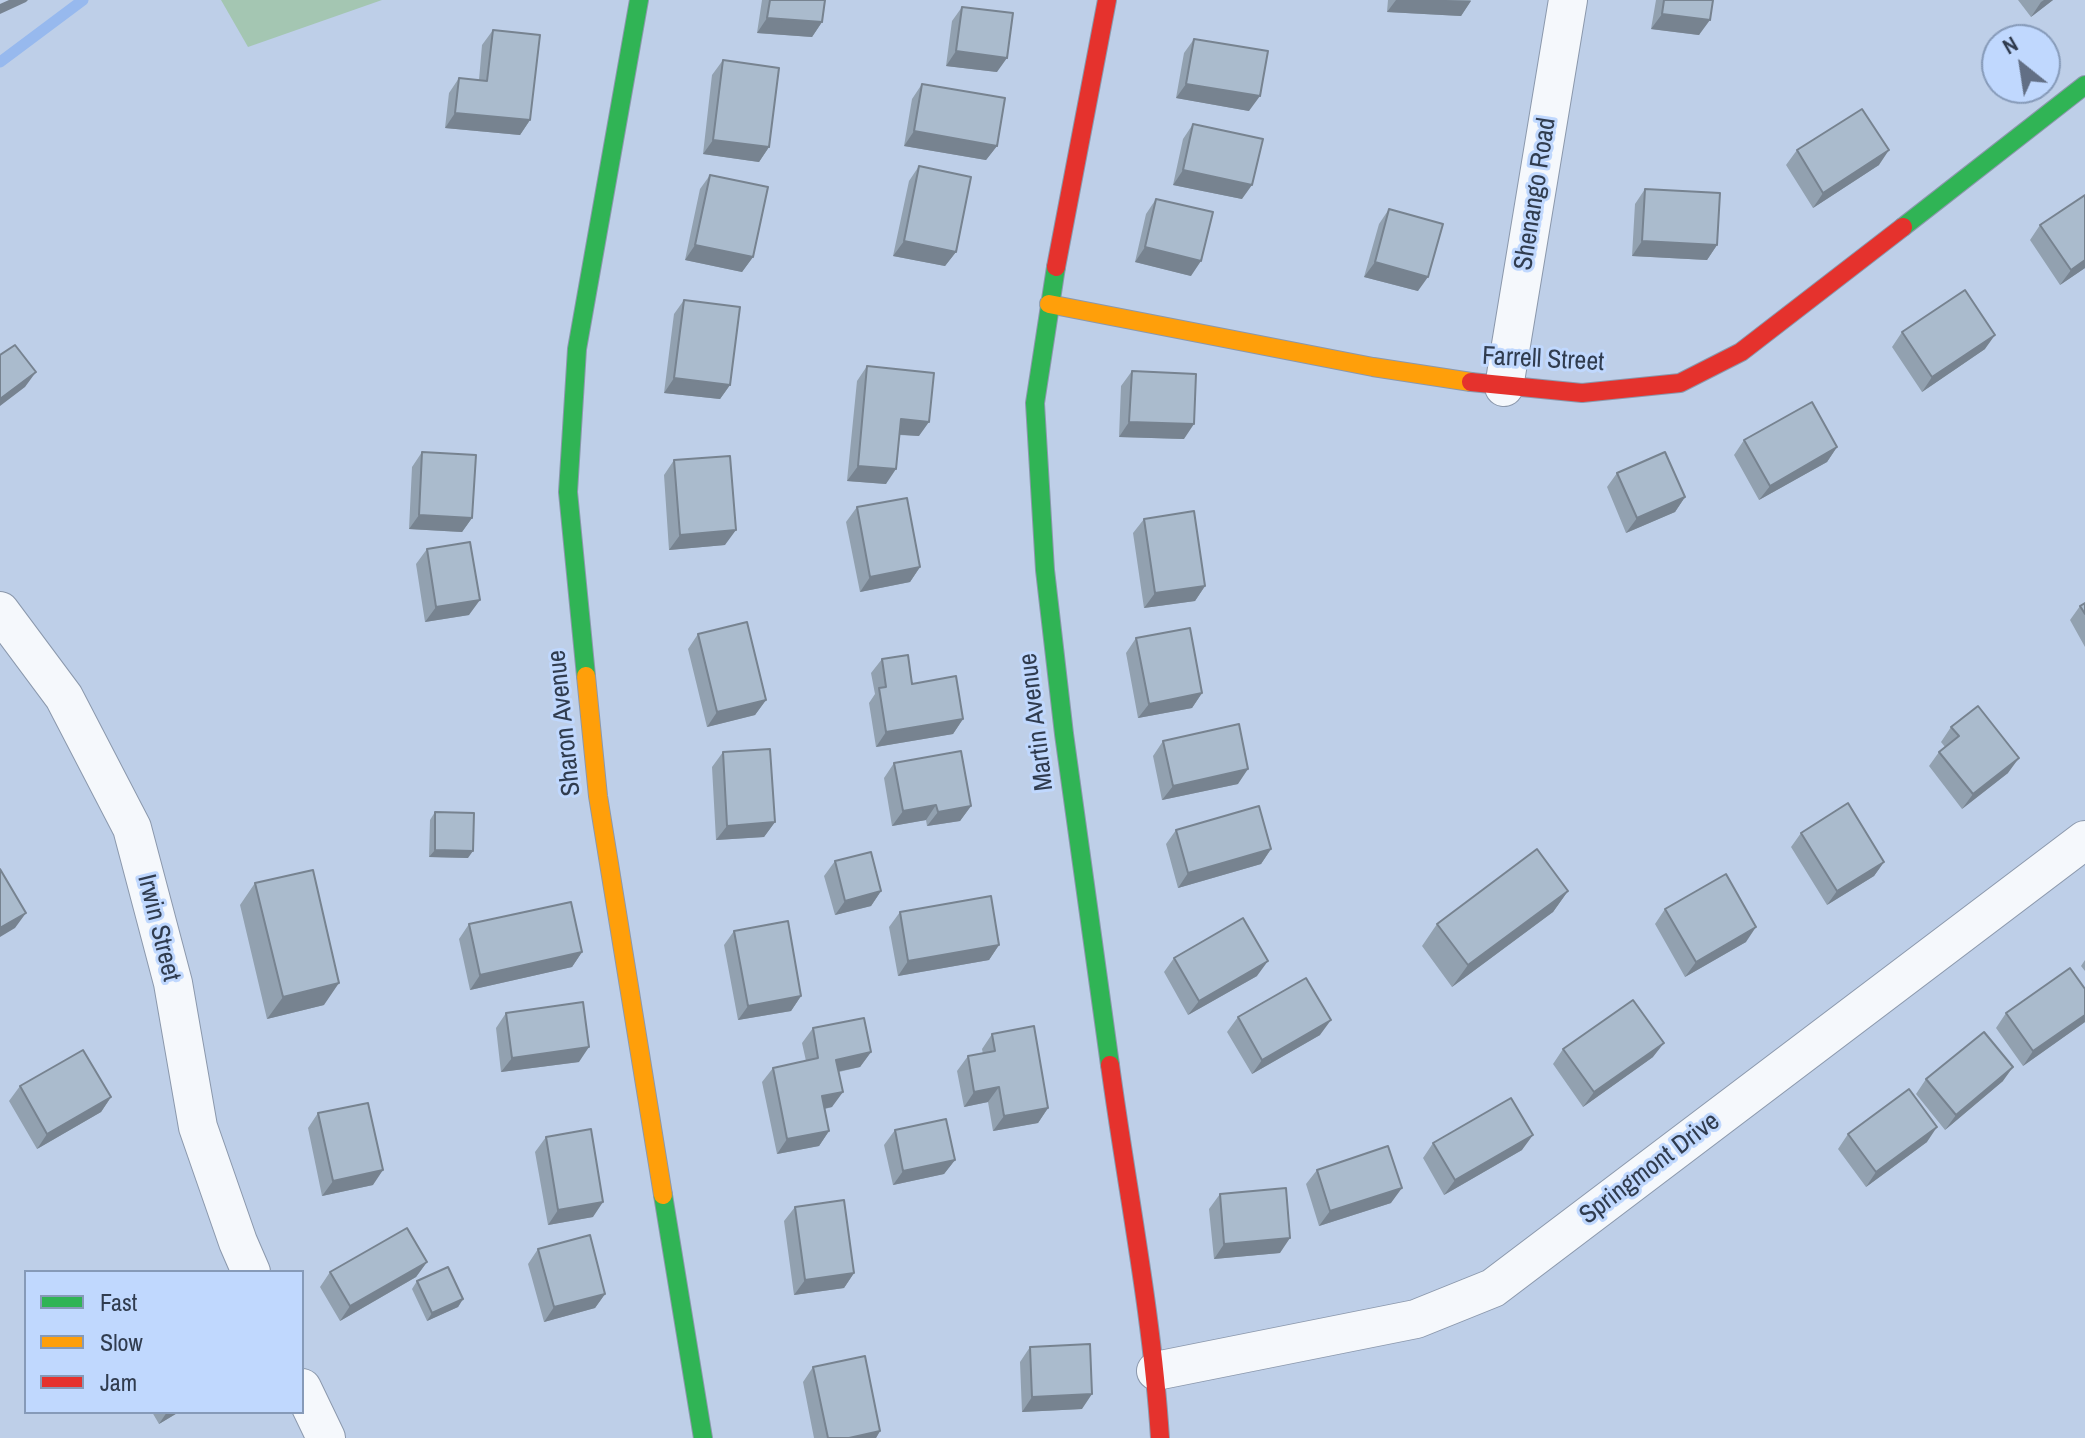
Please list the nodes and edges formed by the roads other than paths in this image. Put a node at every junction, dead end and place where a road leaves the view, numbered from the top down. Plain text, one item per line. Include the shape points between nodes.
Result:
1 (639, 0) edge
2 (1107, 0) edge
3 (1568, 0) edge
4 (2085, 85) edge
5 (1049, 304) junction
6 (1504, 387) junction
7 (0, 611) edge
8 (2085, 840) edge
9 (250, 1270) edge
10 (1156, 1371) junction
11 (304, 1392) edge
12 (326, 1438) edge
13 (703, 1438) edge
14 (1160, 1438) edge

1 - 13 street, Sharon Avenue via 577,349 568,492 598,796
2 - 5 street, Martin Avenue
3 - 6 street, Shenango Road
4 - 6 street, Farrell Street via 1741,352 1680,383 1582,393
5 - 6 street, Farrell Street
5 - 10 street, Martin Avenue via 1035,403 1045,570
7 - 9 street, Irwin Street via 64,697 132,828 173,983 198,1127
8 - 10 street, Springmont Drive via 1493,1288 1416,1319
10 - 14 street, Martin Avenue
11 - 12 street

